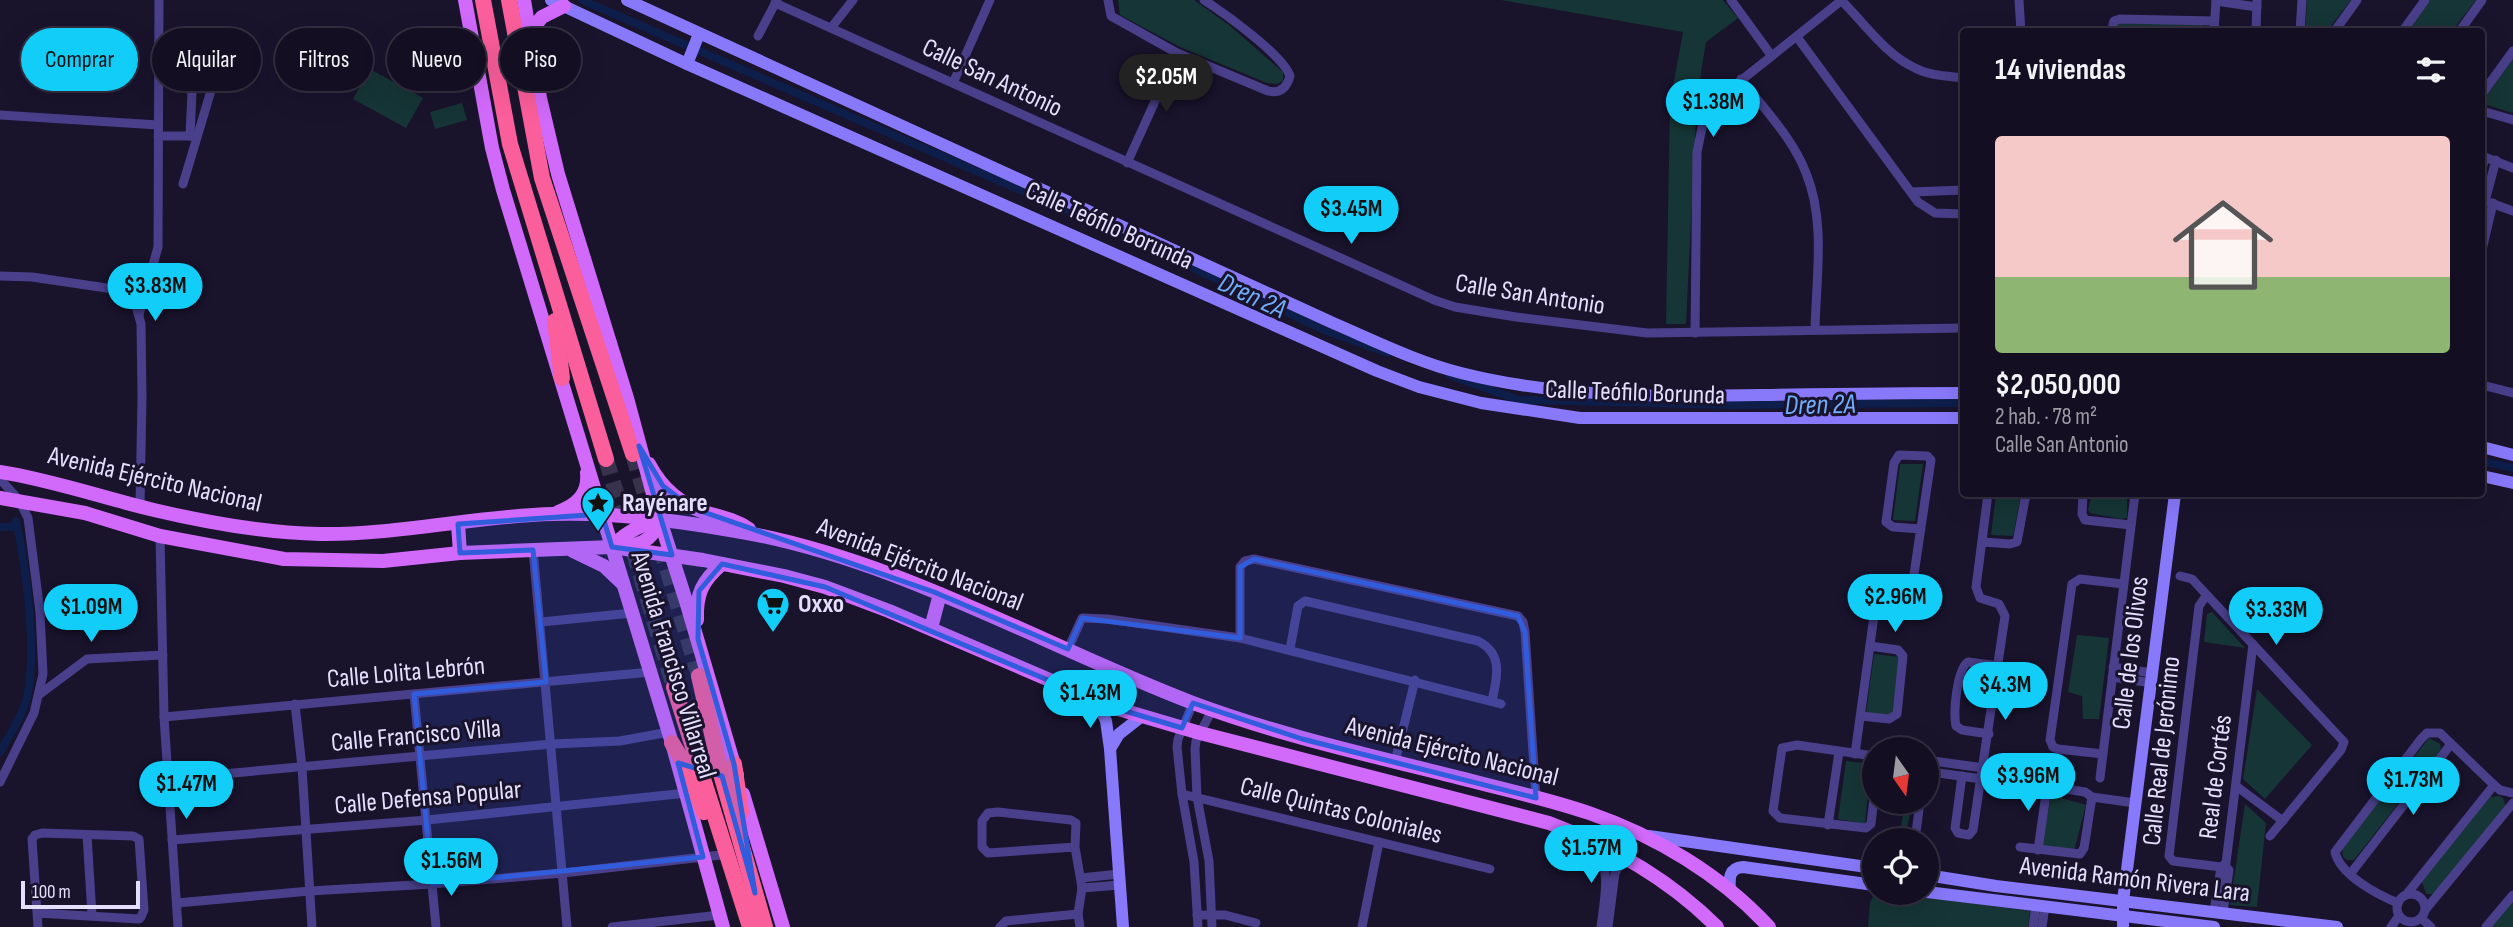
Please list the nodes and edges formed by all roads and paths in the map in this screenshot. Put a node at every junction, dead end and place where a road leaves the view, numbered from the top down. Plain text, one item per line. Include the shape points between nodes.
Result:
1 (159, 0) edge
2 (465, 0) edge
3 (483, 0) edge
4 (853, 0) edge
5 (990, 0) edge
6 (1108, 0) edge
7 (1204, 0) edge
8 (1731, 0) edge
9 (1842, 0) edge
10 (2019, 0) edge
11 (2216, 0) edge
12 (2302, 0) edge
13 (2357, 0) edge
14 (2425, 0) edge
15 (2482, 0) edge
16 (631, 1) edge
17 (776, 1) edge
18 (557, 3) edge
19 (515, 4) edge
20 (2257, 4) edge
21 (2214, 21) junction
22 (527, 28) edge
23 (533, 28) edge
24 (831, 28) junction
25 (2021, 28) edge
26 (2112, 28) edge
27 (2214, 28) edge
28 (2256, 28) edge
29 (2300, 28) edge
30 (2337, 28) edge
31 (2405, 28) edge
32 (2462, 28) edge
33 (758, 36) dead end
34 (697, 37) junction
35 (1797, 37) junction
36 (2513, 51) edge
37 (1177, 53) junction
38 (1771, 55) junction
39 (689, 60) junction
40 (1960, 77) edge
41 (1741, 79) junction
42 (953, 83) junction
43 (2485, 90) edge
44 (540, 91) edge
45 (2485, 112) edge
46 (0, 115) edge
47 (2512, 120) edge
48 (158, 125) junction
49 (158, 136) junction
50 (194, 136) junction
51 (2485, 157) edge
52 (2496, 160) junction
53 (1127, 163) junction
54 (2513, 168) edge
55 (183, 184) dead end
56 (1960, 190) edge
57 (1911, 192) junction
58 (2486, 201) edge
59 (2513, 211) edge
60 (1960, 215) edge
61 (570, 263) junction
62 (0, 276) edge
63 (554, 290) junction
64 (139, 317) junction
65 (1331, 325) junction
66 (1960, 328) edge
67 (1815, 330) junction
68 (1695, 333) junction
69 (1321, 342) junction
70 (562, 379) junction
71 (2485, 386) edge
72 (1960, 393) edge
73 (2513, 393) edge
74 (627, 398) junction
75 (1852, 405) junction
76 (1960, 418) edge
77 (2485, 448) edge
78 (636, 450) junction
79 (2513, 455) edge
80 (606, 459) tunnel mouth
81 (586, 461) junction
82 (0, 472) edge
83 (2485, 477) edge
84 (0, 479) edge
85 (2513, 483) edge
86 (1988, 497) edge
87 (2025, 497) edge
88 (2083, 497) edge
89 (2135, 497) edge
90 (2175, 497) edge
91 (0, 498) edge
92 (19, 500) junction
93 (140, 506) junction
94 (552, 514) junction
95 (602, 514) junction
96 (660, 520) junction
97 (458, 524) junction
98 (2131, 525) junction
99 (1921, 529) junction
100 (755, 534) junction
101 (160, 536) junction
102 (1983, 542) junction
103 (612, 547) junction
104 (569, 549) junction
105 (533, 550) junction
106 (460, 553) junction
107 (672, 555) junction
108 (722, 564) junction
109 (2180, 576) dead end
110 (623, 584) junction
111 (2123, 584) junction
112 (940, 594) junction
113 (2206, 596) junction
114 (632, 613) junction
115 (541, 622) junction
116 (931, 628) junction
117 (1240, 638) junction
118 (698, 639) junction
119 (2253, 644) junction
120 (1870, 646) junction
121 (1068, 649) junction
122 (1290, 649) junction
123 (163, 654) junction
124 (1999, 666) junction
125 (651, 672) junction
126 (2112, 672) junction
127 (699, 676) tunnel mouth
128 (2152, 678) junction
129 (1415, 680) junction
130 (546, 682) junction
131 (674, 687) tunnel mouth
132 (40, 694) junction
133 (414, 694) junction
134 (1097, 701) junction
135 (1193, 703) junction
136 (295, 704) junction
137 (1212, 710) junction
138 (1142, 716) junction
139 (1861, 716) junction
140 (164, 717) junction
141 (1182, 728) junction
142 (1200, 733) junction
143 (1989, 734) junction
144 (671, 738) junction
145 (552, 744) junction
146 (2451, 744) junction
147 (1110, 749) junction
148 (1839, 752) junction
149 (1855, 754) junction
150 (2103, 754) junction
151 (1862, 755) edge
152 (421, 757) junction
153 (1939, 760) edge
154 (1395, 762) junction
155 (302, 767) junction
156 (1984, 768) junction
157 (728, 769) junction
158 (702, 773) junction
159 (1939, 774) edge
160 (1962, 776) junction
161 (2100, 778) dead end
162 (167, 779) junction
163 (1982, 779) junction
164 (0, 782) edge
165 (2494, 785) junction
166 (2236, 786) junction
167 (687, 793) junction
168 (2513, 793) edge
169 (1182, 794) junction
170 (1197, 797) junction
171 (2092, 797) junction
172 (1536, 798) junction
173 (2135, 803) junction
174 (2513, 803) edge
175 (557, 807) junction
176 (1871, 814) edge
177 (427, 820) junction
178 (2283, 821) junction
179 (1828, 825) junction
180 (306, 830) junction
181 (87, 835) junction
182 (1643, 836) junction
183 (2270, 836) dead end
184 (172, 840) junction
185 (1595, 841) junction
186 (1379, 842) junction
187 (1075, 847) junction
188 (2020, 847) dead end
189 (2038, 850) junction
190 (721, 855) junction
191 (703, 857) junction
192 (1625, 857) junction
193 (1862, 866) edge
194 (2222, 866) junction
195 (1490, 869) dead end
196 (564, 873) junction
197 (2351, 873) junction
198 (1939, 877) edge
199 (1120, 879) junction
200 (1082, 883) junction
201 (1862, 883) edge
202 (432, 884) junction
203 (1730, 890) junction
204 (310, 891) junction
205 (1939, 893) edge
206 (2406, 895) junction
207 (2513, 895) edge
208 (2123, 901) junction
209 (177, 903) junction
210 (2398, 903) junction
211 (2041, 906) junction
212 (2426, 909) junction
213 (1607, 912) junction
214 (37, 913) junction
215 (2218, 913) junction
216 (1078, 914) junction
217 (92, 915) junction
218 (1197, 915) junction
219 (1211, 915) junction
220 (2421, 918) junction
221 (722, 921) edge
222 (2120, 922) edge
223 (2403, 922) edge
224 (748, 923) edge
225 (1256, 923) dead end
226 (1714, 926) edge
227 (38, 927) edge
228 (177, 927) edge
229 (312, 927) edge
230 (436, 927) edge
231 (567, 927) edge
232 (612, 927) edge
233 (765, 927) edge
234 (783, 927) edge
235 (1000, 927) edge
236 (1080, 927) edge
237 (1123, 927) edge
238 (1198, 927) edge
239 (1212, 927) edge
240 (1362, 927) edge
241 (1601, 927) edge
242 (1608, 927) edge
243 (1769, 927) edge
244 (2033, 927) edge
245 (2042, 927) edge
246 (2214, 927) edge
247 (2337, 927) edge
248 (2391, 927) edge
249 (2431, 927) edge
250 (2486, 927) edge

1 - 48 street
2 - 70 main road, Avenida Francisco Villarreal via 492,148
3 - 63 highway via 510,144
4 - 24 street
5 - 42 street
6 - 37 street via 1111,16
7 - 37 street via 1284,65 1289,83 1275,93
8 - 38 street
9 - 35 street
9 - 40 street via 1912,67
10 - 25 street
11 - 20 street
11 - 21 street
12 - 29 street
13 - 30 street
14 - 31 street
15 - 32 street
16 - 34 main road, Calle Teófilo Borunda
17 - 24 street, Calle San Antonio
17 - 33 street
18 - 23 main road
18 - 39 main road, Calle Teófilo Borunda
19 - 22 main road, Avenida Francisco Villarreal
19 - 61 highway, Avenida Francisco Villarreal via 542,178
20 - 28 street
21 - 26 street via 2120,19
21 - 27 street
24 - 42 street, Calle San Antonio
34 - 39 main road
34 - 65 main road, Calle Teófilo Borunda
35 - 38 street
35 - 57 street
36 - 43 street
37 - 53 street
38 - 41 street
39 - 69 main road, Calle Teófilo Borunda
41 - 67 street via 1798,156 1811,185 1818,225
41 - 68 street via 1712,107 1699,136
42 - 53 street, Calle San Antonio
44 - 74 main road, Avenida Francisco Villarreal via 551,148
45 - 47 street
46 - 48 street
48 - 49 street
49 - 50 street
49 - 64 street via 158,247
50 - 50 street via 194,48 219,64
50 - 55 street
51 - 52 street
52 - 54 street
52 - 58 street
53 - 68 street, Calle San Antonio via 1455,307 1647,333
56 - 57 street
57 - 60 street via 1935,213
58 - 59 street
61 - 74 highway
61 - 78 highway, Avenida Francisco Villarreal
62 - 64 street via 120,290 136,306
63 - 70 highway
63 - 80 highway
64 - 93 street
65 - 69 main road
65 - 75 main road, Calle Teófilo Borunda via 1442,368 1551,390
66 - 67 street, Calle San Antonio
67 - 68 street, Calle San Antonio
69 - 75 main road, Calle Teófilo Borunda via 1419,387 1525,411 1604,419
70 - 81 main road, Avenida Francisco Villarreal
71 - 73 street
72 - 75 main road, Calle Teófilo Borunda
74 - 78 main road, Avenida Francisco Villarreal
75 - 76 main road, Calle Teófilo Borunda
77 - 79 main road
78 - 96 main road, Avenida Francisco Villarreal
78 - 100 main road via 681,502 733,520
81 - 94 main road via 588,483 581,498
81 - 95 main road, Avenida Francisco Villarreal
82 - 93 main road, Avenida Ejército Nacional
83 - 85 main road
84 - 92 street
86 - 102 street
87 - 102 street via 2017,542
88 - 98 street via 2085,520
89 - 98 street
90 - 128 main road, Calle de los Olivos
91 - 92 main road, Avenida Ejército Nacional
92 - 101 main road, Avenida Ejército Nacional via 85,513
92 - 132 street via 28,518 40,612
93 - 97 main road, Avenida Ejército Nacional via 220,525 275,532 366,533
94 - 95 main road, Avenida Ejército Nacional
94 - 97 main road, Avenida Ejército Nacional
95 - 96 main road, Avenida Ejército Nacional
95 - 103 main road, Avenida Francisco Villarreal
96 - 100 main road, Avenida Ejército Nacional
96 - 103 main road via 636,527
96 - 107 main road, Avenida Francisco Villarreal
97 - 106 main road
98 - 111 street
99 - 99 street via 1931,460 1899,456 1894,463 1886,522
99 - 120 street via 1912,585 1878,591
100 - 112 main road, Avenida Ejército Nacional via 826,553
101 - 106 main road, Avenida Ejército Nacional via 284,559 383,561
101 - 123 street
102 - 124 street via 1976,587 1980,598 1999,604 2004,611
103 - 104 main road, Avenida Ejército Nacional
103 - 107 main road, Avenida Ejército Nacional
103 - 110 main road, Avenida Francisco Villarreal
104 - 105 main road, Avenida Ejército Nacional
104 - 110 main road via 604,566
105 - 106 main road, Avenida Ejército Nacional
105 - 115 street
107 - 108 main road, Avenida Ejército Nacional
107 - 118 main road, Avenida Francisco Villarreal
108 - 116 main road, Avenida Ejército Nacional via 816,584
108 - 118 main road via 699,591
109 - 113 street via 2192,579
110 - 114 main road, Avenida Francisco Villarreal
111 - 126 street
111 - 150 street via 2080,579 2072,584 2050,740 2058,749
112 - 116 main road
112 - 121 main road, Avenida Ejército Nacional
113 - 119 street
113 - 194 street, Calle Real de Jerónimo via 2199,606 2168,853 2173,861
114 - 115 street
114 - 125 main road, Avenida Francisco Villarreal
115 - 130 street
116 - 134 main road, Avenida Ejército Nacional
117 - 121 street via 1082,618
117 - 122 street
117 - 172 street via 1240,567 1254,559 1518,616 1525,632
118 - 157 main road, Avenida Francisco Villarreal via 727,735
119 - 166 street, Real de Cortés
119 - 178 street via 2344,742
120 - 139 street
120 - 139 street via 1898,650 1903,656 1897,714 1889,719
121 - 135 main road, Avenida Ejército Nacional
122 - 129 street
122 - 129 street via 1298,606 1305,601 1478,642 1493,651 1496,659 1497,702
123 - 132 street via 87,659
123 - 140 street
124 - 143 street
124 - 143 street via 1968,662 1961,669 1956,726
125 - 130 street, Calle Lolita Lebrón
125 - 144 main road, Avenida Francisco Villarreal
126 - 128 street
126 - 150 street
127 - 157 highway, Avenida Francisco Villarreal
128 - 173 main road, Calle de los Olivos
129 - 154 street
130 - 133 street, Calle Lolita Lebrón
130 - 145 street
131 - 158 highway, Avenida Francisco Villarreal
132 - 164 street
133 - 136 street, Calle Lolita Lebrón
133 - 152 street
134 - 138 main road, Avenida Ejército Nacional
134 - 147 main road
135 - 137 main road, Avenida Ejército Nacional
135 - 141 street
136 - 140 street, Calle Lolita Lebrón
136 - 155 street
137 - 142 street
137 - 154 main road, Avenida Ejército Nacional
138 - 141 main road, Avenida Ejército Nacional
138 - 147 main road via 1119,734
139 - 149 street
140 - 162 street
141 - 142 main road, Avenida Ejército Nacional
141 - 169 street via 1177,747
142 - 170 street via 1195,749
142 - 185 main road, Avenida Ejército Nacional via 1549,822
143 - 156 street
144 - 145 street, Calle Francisco Villa
144 - 158 main road
144 - 167 main road, Avenida Francisco Villarreal
144 - 190 highway
145 - 152 street, Calle Francisco Villa
145 - 175 street
146 - 165 street
146 - 197 street
146 - 197 street via 2435,732 2421,739 2336,849 2337,860
147 - 199 main road
148 - 149 street
148 - 179 street
148 - 179 street via 1791,744 1782,748 1779,758 1774,814
149 - 151 street
150 - 161 street
152 - 155 street, Calle Francisco Villa
152 - 177 street
153 - 156 street
154 - 172 main road, Avenida Ejército Nacional
155 - 162 street, Calle Francisco Villa
155 - 180 street
156 - 163 street
157 - 158 main road via 709,776
157 - 233 highway
157 - 234 main road, Avenida Francisco Villarreal
158 - 224 highway, Avenida Francisco Villarreal
159 - 160 street
160 - 163 street
160 - 163 street via 1955,824 1956,831 1969,835
162 - 184 street
165 - 168 street
165 - 206 street
166 - 178 street
166 - 194 street, Real de Cortés
167 - 175 street, Calle Defensa Popular
167 - 191 main road, Avenida Francisco Villarreal
169 - 170 street, Calle Quintas Coloniales
169 - 218 street via 1194,862
170 - 186 street, Calle Quintas Coloniales
170 - 219 street via 1209,861
171 - 173 street
171 - 189 street via 2080,854
171 - 189 street via 2085,792 2050,789
172 - 182 main road, Avenida Ejército Nacional via 1589,813
173 - 208 main road, Calle de los Olivos
174 - 212 street
175 - 177 street, Calle Defensa Popular
175 - 196 street
176 - 179 street via 1868,827 1862,829
177 - 180 street, Calle Defensa Popular
177 - 202 street
178 - 183 street
180 - 184 street, Calle Defensa Popular
180 - 204 street
181 - 214 street via 42,833 32,839
181 - 217 street
181 - 217 street via 133,836 141,843 141,917
182 - 193 main road
182 - 203 main road, Avenida Ejército Nacional via 1687,859
184 - 209 street
185 - 192 main road, Avenida Ejército Nacional
185 - 213 street via 1606,871
186 - 195 street, Calle Quintas Coloniales
186 - 240 street
187 - 187 street via 988,853 982,847 982,821 988,813 998,812 1070,820 1077,825
187 - 200 street
188 - 189 street
190 - 191 street
190 - 224 highway
191 - 196 street
191 - 221 main road, Avenida Francisco Villarreal
192 - 213 street via 1615,873
192 - 226 main road, Avenida Ejército Nacional via 1671,887
194 - 215 street, Real de Cortés via 2229,870
196 - 202 street
196 - 231 street
197 - 210 street via 2367,888
198 - 208 main road, Avenida Ramón Rivera Lara
199 - 200 street
199 - 237 main road
200 - 216 street
201 - 203 main road via 1743,867 1731,872
202 - 204 street
202 - 230 street
203 - 243 main road, Avenida Ejército Nacional
204 - 209 street
204 - 229 street
205 - 211 main road, Avenida Ramón Rivera Lara
206 - 210 street
206 - 212 street via 2418,895
207 - 250 street
208 - 215 main road, Avenida Ramón Rivera Lara
208 - 222 main road, Calle de los Olivos
209 - 228 street
210 - 223 street
211 - 222 main road, Avenida Ramón Rivera Lara
211 - 244 street
211 - 245 street
212 - 220 street
213 - 241 street
213 - 242 street
214 - 217 street
214 - 227 street
215 - 247 main road, Avenida Ramón Rivera Lara
216 - 235 street via 1006,921
216 - 236 street
218 - 219 street
218 - 238 street
219 - 225 street
219 - 239 street
220 - 223 street
220 - 249 street
221 - 232 street
222 - 246 main road, Avenida Ramón Rivera Lara
223 - 248 street

